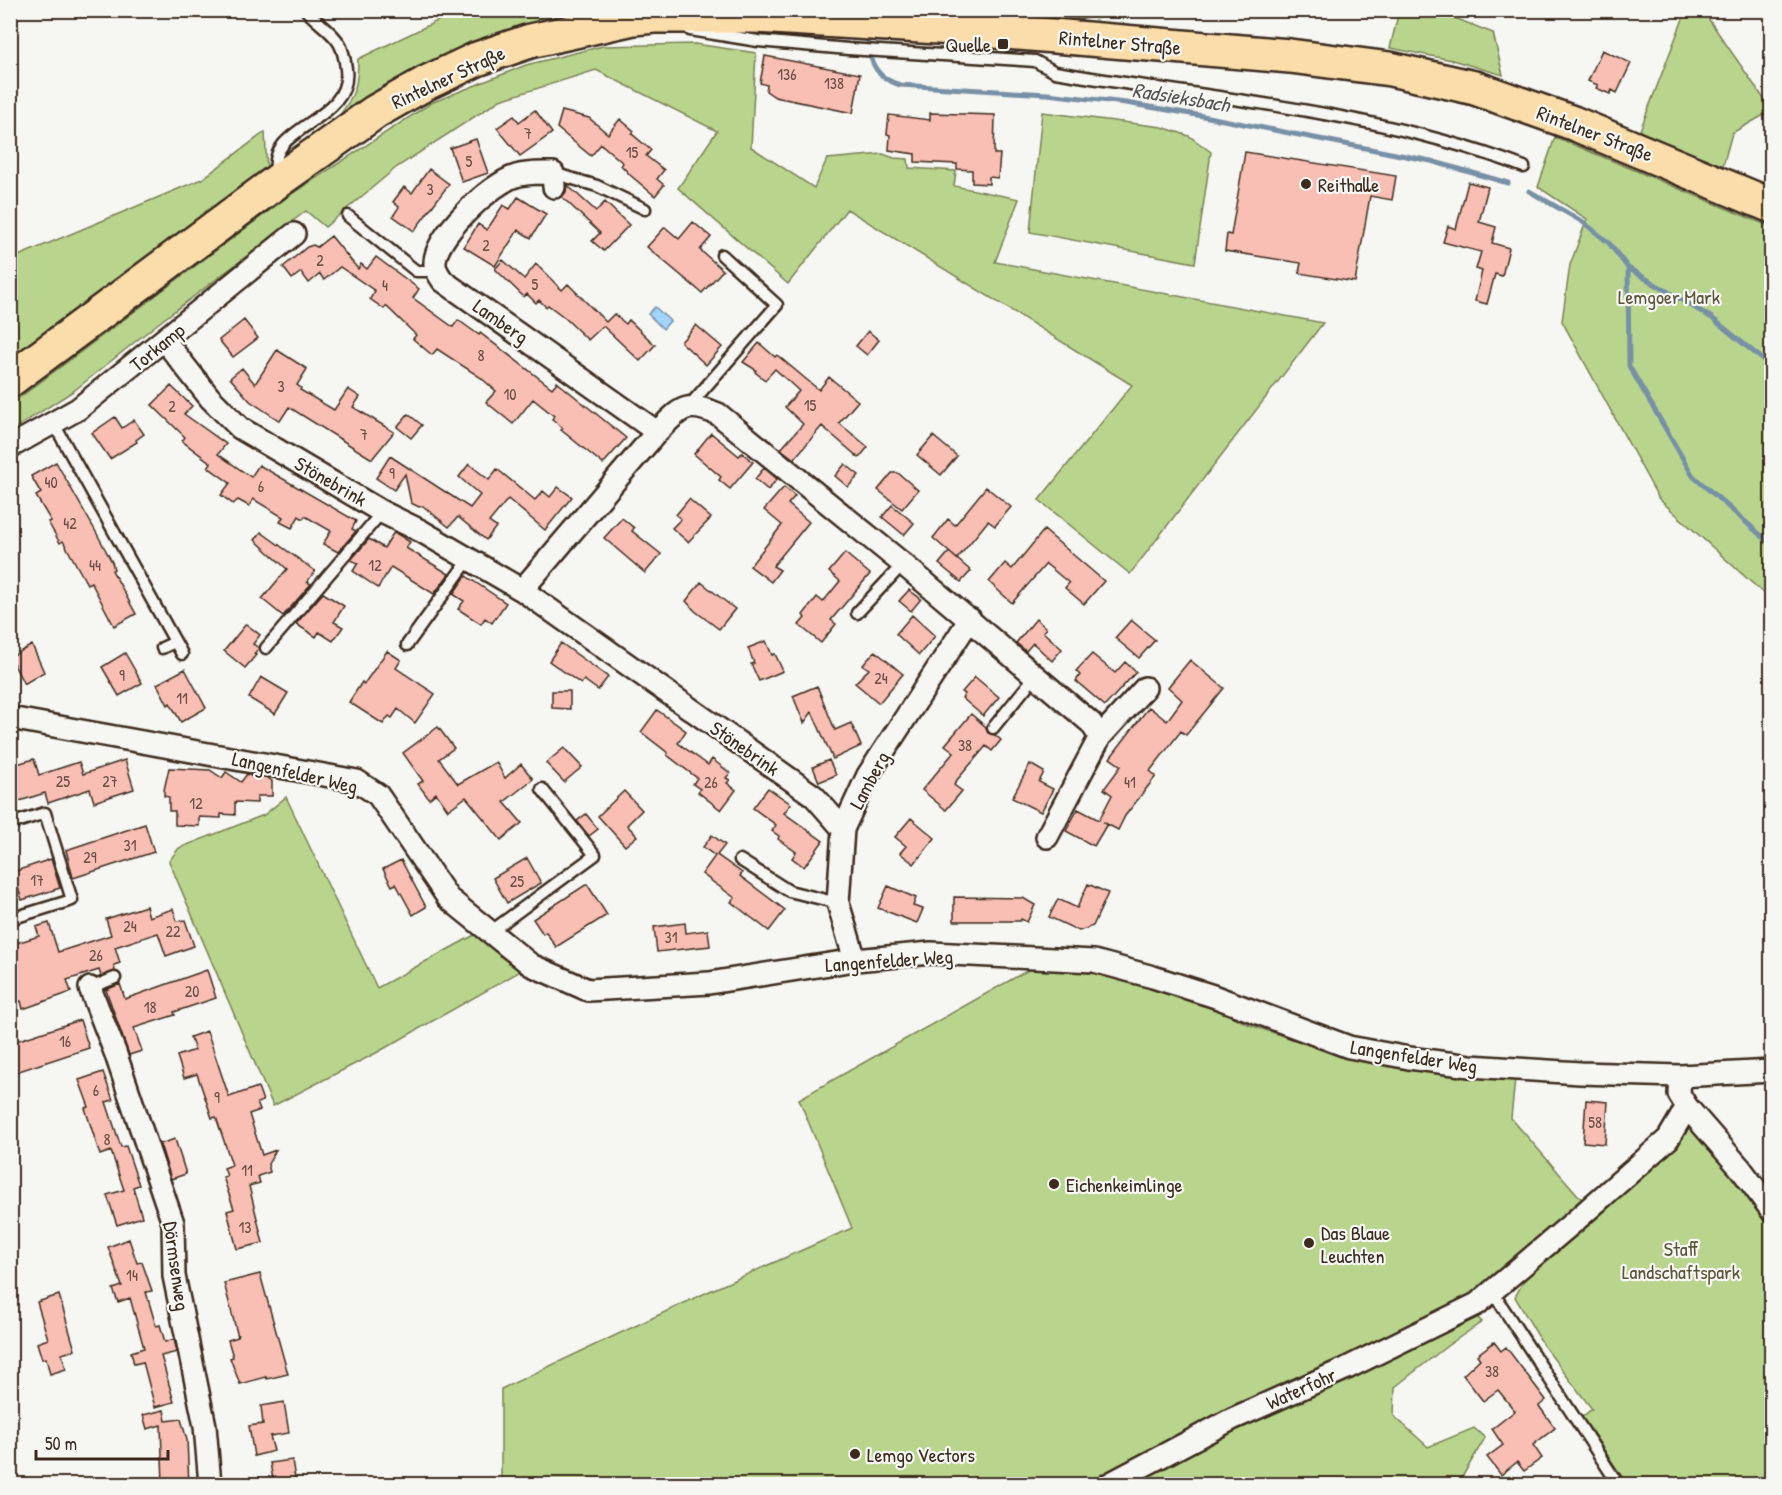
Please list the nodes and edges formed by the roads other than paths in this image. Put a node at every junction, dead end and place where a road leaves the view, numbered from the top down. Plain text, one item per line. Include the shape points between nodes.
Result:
1 (306, 10) edge
2 (654, 16) junction
3 (1036, 48) junction
4 (1524, 167) dead end
5 (279, 180) junction
6 (554, 180) joint
7 (1772, 206) edge
8 (645, 209) dead end
9 (348, 216) dead end
10 (294, 234) dead end
11 (722, 255) dead end
12 (436, 271) junction
13 (165, 341) junction
14 (10, 380) edge
15 (688, 406) junction
16 (54, 424) junction
17 (657, 432) junction
18 (10, 447) edge
19 (382, 512) junction
20 (469, 559) junction
21 (903, 564) junction
22 (522, 590) junction
23 (857, 613) dead end
24 (970, 619) junction
25 (175, 642) junction
26 (407, 645) dead end
27 (162, 648) dead end
28 (266, 648) dead end
29 (182, 654) dead end
30 (1036, 675) junction
31 (1145, 688) dead end
32 (10, 718) edge
33 (993, 728) dead end
34 (1100, 736) junction
35 (542, 789) dead end
36 (10, 824) edge
37 (843, 829) junction
38 (1047, 837) dead end
39 (740, 860) dead end
40 (838, 903) junction
41 (10, 919) edge
42 (490, 932) junction
43 (855, 960) junction
44 (115, 978) dead end
45 (90, 987) joint
46 (1772, 1071) edge
47 (1680, 1076) junction
48 (1687, 1107) junction
49 (1772, 1211) edge
50 (1492, 1290) junction
51 (210, 1485) edge
52 (1109, 1485) edge
53 (1618, 1485) edge

1 - 5 lane via 340,44 347,76 342,96 278,151 274,165
2 - 3 main road, Rintelner Straße via 754,16
2 - 3 lane via 680,28 716,35 863,50
2 - 5 main road, Rintelner Straße via 530,41 477,59 375,112
3 - 4 lane via 1055,72 1376,124 1488,153
3 - 7 main road, Rintelner Straße via 1290,56 1390,69 1475,88 1601,134
5 - 14 main road, Rintelner Straße
6 - 8 lane via 597,186
6 - 12 street via 536,172 516,176 488,192 467,210 437,249
9 - 12 lane via 416,271
10 - 13 street, Torkamp
11 - 15 lane via 777,305
12 - 17 street, Lamberg via 443,281
13 - 16 street, Torkamp
13 - 19 street, Stönebrink via 210,398 240,428
15 - 17 street
15 - 21 street via 717,414
16 - 18 street, Torkamp
16 - 25 lane
17 - 22 street
19 - 20 street, Stönebrink
19 - 28 lane
20 - 22 street, Stönebrink
20 - 26 lane
21 - 23 lane
21 - 24 street
22 - 37 street, Stönebrink via 814,796
24 - 30 street
24 - 37 street, Lamberg via 868,775
25 - 27 lane
25 - 29 lane
30 - 33 lane
30 - 34 street via 1091,723
31 - 34 street
32 - 42 street, Langenfelder Weg via 357,781 378,795 448,898
34 - 38 street
35 - 42 lane via 596,855
36 - 41 lane via 45,813 72,900
37 - 40 street, Lamberg
39 - 40 lane via 789,891
40 - 43 street, Lamberg
42 - 43 street, Langenfelder Weg via 531,965 588,990 708,983
43 - 47 street, Langenfelder Weg via 931,953 1094,962 1213,996 1349,1047 1470,1066
44 - 45 lane
45 - 51 street, Dörmsenweg via 173,1223 174,1276 206,1426
46 - 47 street, Langenfelder Weg
47 - 48 street via 1679,1094
48 - 49 street
48 - 50 street, Waterfohr via 1668,1139
50 - 52 street, Waterfohr via 1477,1304 1232,1419
50 - 53 lane

